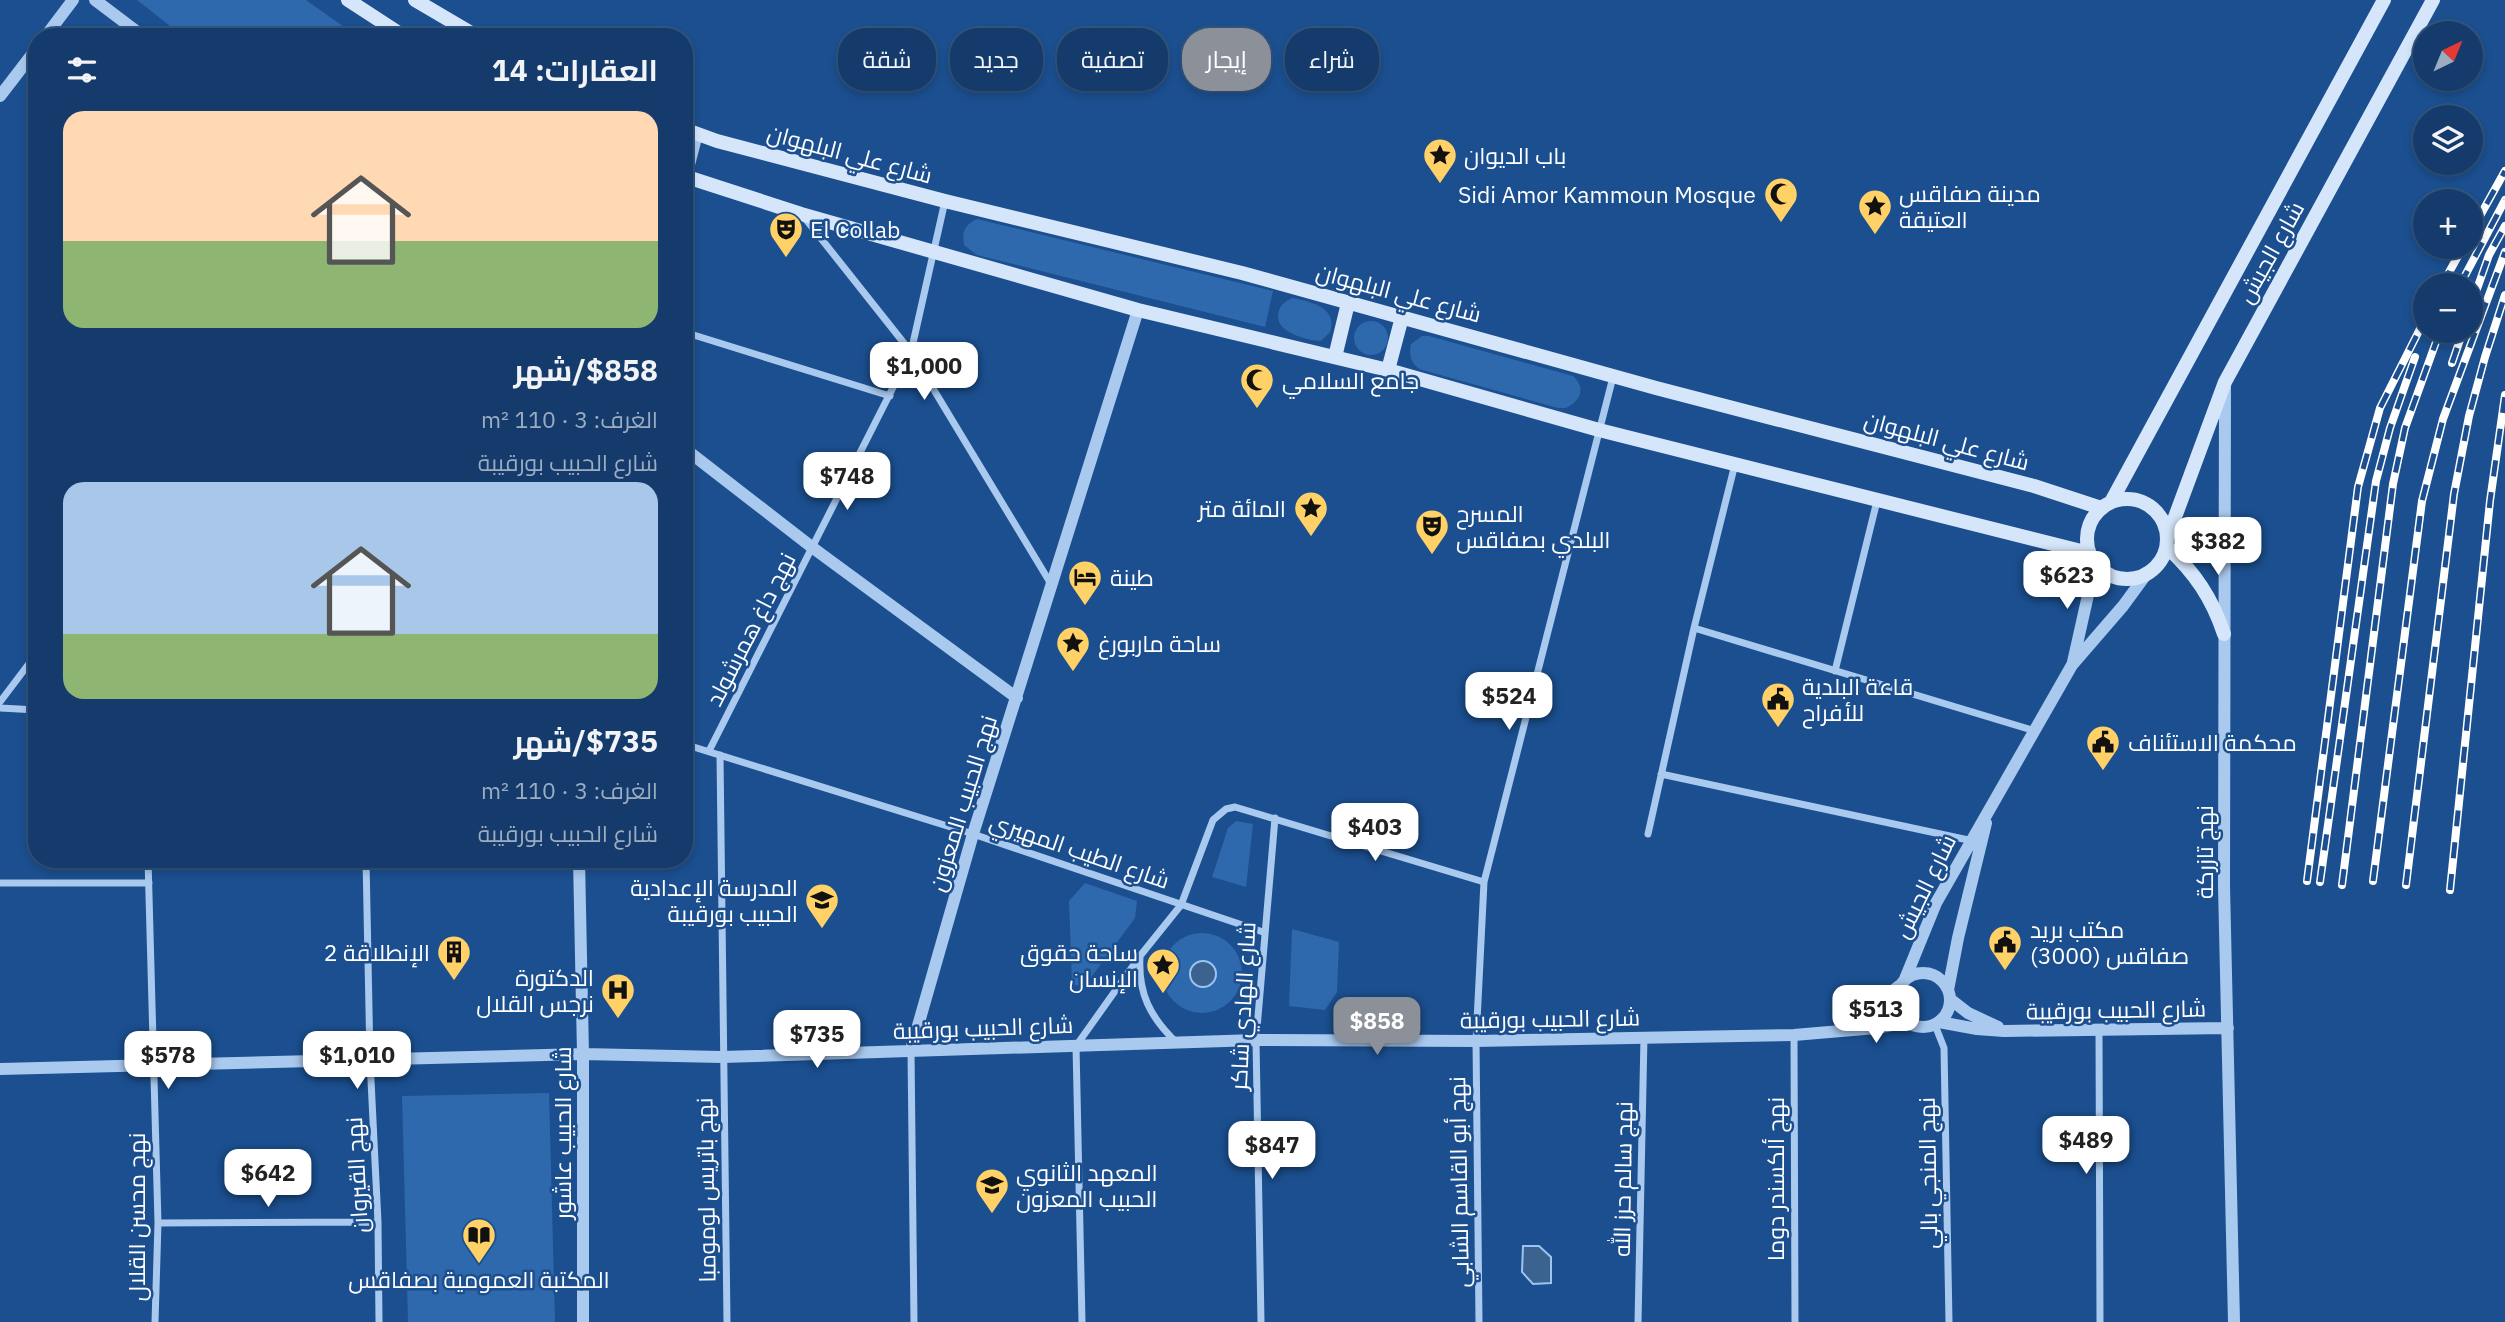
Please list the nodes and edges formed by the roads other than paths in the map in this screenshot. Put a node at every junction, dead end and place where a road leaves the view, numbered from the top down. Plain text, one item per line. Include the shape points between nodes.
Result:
1 (73, 0) edge
2 (95, 0) edge
3 (348, 0) edge
4 (415, 0) edge
5 (2384, 0) edge
6 (2433, 0) edge
7 (52, 28) edge
8 (132, 28) edge
9 (391, 28) edge
10 (463, 28) edge
11 (28, 60) edge
12 (0, 96) edge
13 (693, 132) edge
14 (693, 181) edge
15 (945, 201) junction
16 (801, 214) junction
17 (934, 253) junction
18 (1348, 303) junction
19 (1138, 310) junction
20 (1402, 317) junction
21 (693, 335) edge
22 (911, 352) junction
23 (1335, 357) junction
24 (1388, 370) junction
25 (1614, 376) junction
26 (2225, 382) junction
27 (890, 396) junction
28 (1599, 430) junction
29 (693, 455) edge
30 (1735, 464) junction
31 (1877, 501) junction
32 (2106, 505) junction
33 (2168, 542) junction
34 (813, 548) junction
35 (2092, 558) junction
36 (2145, 576) junction
37 (1052, 587) junction
38 (1694, 628) junction
39 (2224, 634) junction
40 (28, 665) edge
41 (2072, 665) junction
42 (1835, 671) junction
43 (1017, 698) junction
44 (0, 702) edge
45 (0, 708) edge
46 (28, 710) edge
47 (2036, 731) junction
48 (693, 747) edge
49 (709, 751) junction
50 (720, 755) junction
51 (1661, 774) junction
52 (1275, 818) junction
53 (973, 834) junction
54 (1648, 834) dead end
55 (1976, 842) junction
56 (148, 868) edge
57 (366, 868) edge
58 (579, 868) edge
59 (1484, 882) junction
60 (0, 883) edge
61 (149, 883) junction
62 (1181, 905) junction
63 (1263, 932) junction
64 (1140, 956) junction
65 (1902, 982) junction
66 (1949, 995) junction
67 (1907, 1023) junction
68 (1937, 1023) junction
69 (2228, 1028) junction
70 (1841, 1031) junction
71 (2004, 1031) junction
72 (2099, 1031) junction
73 (1794, 1035) junction
74 (1644, 1037) junction
75 (1256, 1040) junction
76 (1476, 1041) junction
77 (1176, 1042) junction
78 (1076, 1046) junction
79 (911, 1050) junction
80 (583, 1054) junction
81 (722, 1056) junction
82 (370, 1060) junction
83 (154, 1063) junction
84 (0, 1069) edge
85 (378, 1222) junction
86 (158, 1223) junction
87 (155, 1322) edge
88 (379, 1322) edge
89 (583, 1322) edge
90 (727, 1322) edge
91 (914, 1322) edge
92 (1082, 1322) edge
93 (1261, 1322) edge
94 (1479, 1322) edge
95 (1639, 1322) edge
96 (1795, 1322) edge
97 (1949, 1322) edge
98 (2100, 1322) edge
99 (2234, 1322) edge

1 - 7 street
2 - 8 street
3 - 9 main road
4 - 10 main road
5 - 32 main road, شارع الجيش
6 - 26 main road, شارع الجيش
11 - 12 street
13 - 15 main road, شارع علي البلهوان
14 - 16 main road
15 - 17 street, نهج داغ همرشولد
15 - 18 main road, شارع علي البلهوان
16 - 17 main road
16 - 22 street
17 - 19 main road
17 - 22 street, نهج داغ همرشولد
18 - 20 main road, شارع علي البلهوان
18 - 23 main road
19 - 23 main road
19 - 37 street, نهج الحبيب المعزون
20 - 24 main road
20 - 25 main road, شارع علي البلهوان
21 - 27 street
22 - 27 street, نهج داغ همرشولد
22 - 37 street
23 - 24 main road
24 - 28 main road
25 - 28 street, نهج أبو القاسم الشابي
25 - 32 main road, شارع علي البلهوان
26 - 33 main road, شارع الجيش
26 - 39 street, نهج تازركة
27 - 34 street, نهج داغ همرشولد
28 - 30 main road
28 - 59 street, نهج أبو القاسم الشابي
29 - 34 street
30 - 31 main road
30 - 38 street
31 - 35 main road
31 - 42 street
32 - 33 main road via 2123,498 2148,504 2165,523
32 - 35 main road via 2088,529
33 - 36 main road via 2155,569
33 - 39 main road via 2203,586
34 - 43 street
34 - 49 street, نهج داغ همرشولد
35 - 36 main road via 2105,573 2118,579
35 - 41 street, شارع الجيش
36 - 41 street, شارع الجيش
37 - 43 street, نهج الحبيب المعزون
38 - 42 street
38 - 51 street
39 - 69 street, نهج تازركة
40 - 44 street
41 - 47 street, شارع الجيش
42 - 47 street
43 - 53 street, نهج الحبيب المعزون
45 - 46 street
47 - 55 street, شارع الجيش
48 - 49 street, شارع الطيب المهيري
49 - 50 street, شارع الطيب المهيري
50 - 53 street, شارع الطيب المهيري
50 - 81 street
51 - 54 street
51 - 55 street
52 - 59 street
52 - 62 street via 1235,807 1219,813
52 - 63 street, شارع الهادي شاكر
53 - 62 street, شارع الطيب المهيري
53 - 79 street, نهج الحبيب المعزون
55 - 65 street, شارع الجيش via 1936,903
55 - 66 street, شارع الجيش
56 - 61 street, نهج محسن القلال
57 - 82 street, نهج القيروان
58 - 80 street, شارع الحبيب عاشور
59 - 76 street, نهج أبو القاسم الشابي
60 - 61 street
61 - 83 street, نهج محسن القلال
62 - 63 street, شارع الطيب المهيري
62 - 64 street
63 - 75 street, شارع الهادي شاكر
64 - 77 street via 1143,995 1156,1020
64 - 78 street
65 - 66 street via 1913,974 1930,973
65 - 67 street via 1895,1001
65 - 70 street
66 - 68 street via 1945,1016
66 - 71 street, شارع الحبيب بورقيبة via 1968,1013
67 - 68 street via 1920,1027
67 - 70 street, شارع الحبيب بورقيبة
68 - 71 street, شارع الحبيب بورقيبة
68 - 97 street, نهج المنجي بالي via 1944,1048
69 - 72 street, شارع الحبيب بورقيبة
69 - 99 street, نهج تازركة
70 - 73 street, شارع الحبيب بورقيبة
71 - 72 street, شارع الحبيب بورقيبة
72 - 98 street
73 - 74 street, شارع الحبيب بورقيبة
73 - 96 street, نهج ألكسندر دوما
74 - 76 street, شارع الحبيب بورقيبة
74 - 95 street, نهج سالم حرز الله
75 - 76 street, شارع الحبيب بورقيبة
75 - 77 street, شارع الحبيب بورقيبة
75 - 93 street, شارع الهادي شاكر
76 - 94 street, نهج أبو القاسم الشابي
77 - 78 street, شارع الحبيب بورقيبة
78 - 79 street, شارع الحبيب بورقيبة
78 - 92 street
79 - 81 street, شارع الحبيب بورقيبة
79 - 91 street, نهج الحبيب المعزون
80 - 81 street, شارع الحبيب بورقيبة
80 - 82 street, شارع الحبيب بورقيبة
80 - 89 street, شارع الحبيب عاشور
81 - 90 street, نهج باتريس لومومبا
82 - 83 street, شارع الحبيب بورقيبة
82 - 85 street, نهج القيروان
83 - 84 street, شارع الحبيب بورقيبة
83 - 86 street, نهج محسن القلال
85 - 86 street
85 - 88 street, نهج القيروان
86 - 87 street, نهج محسن القلال

